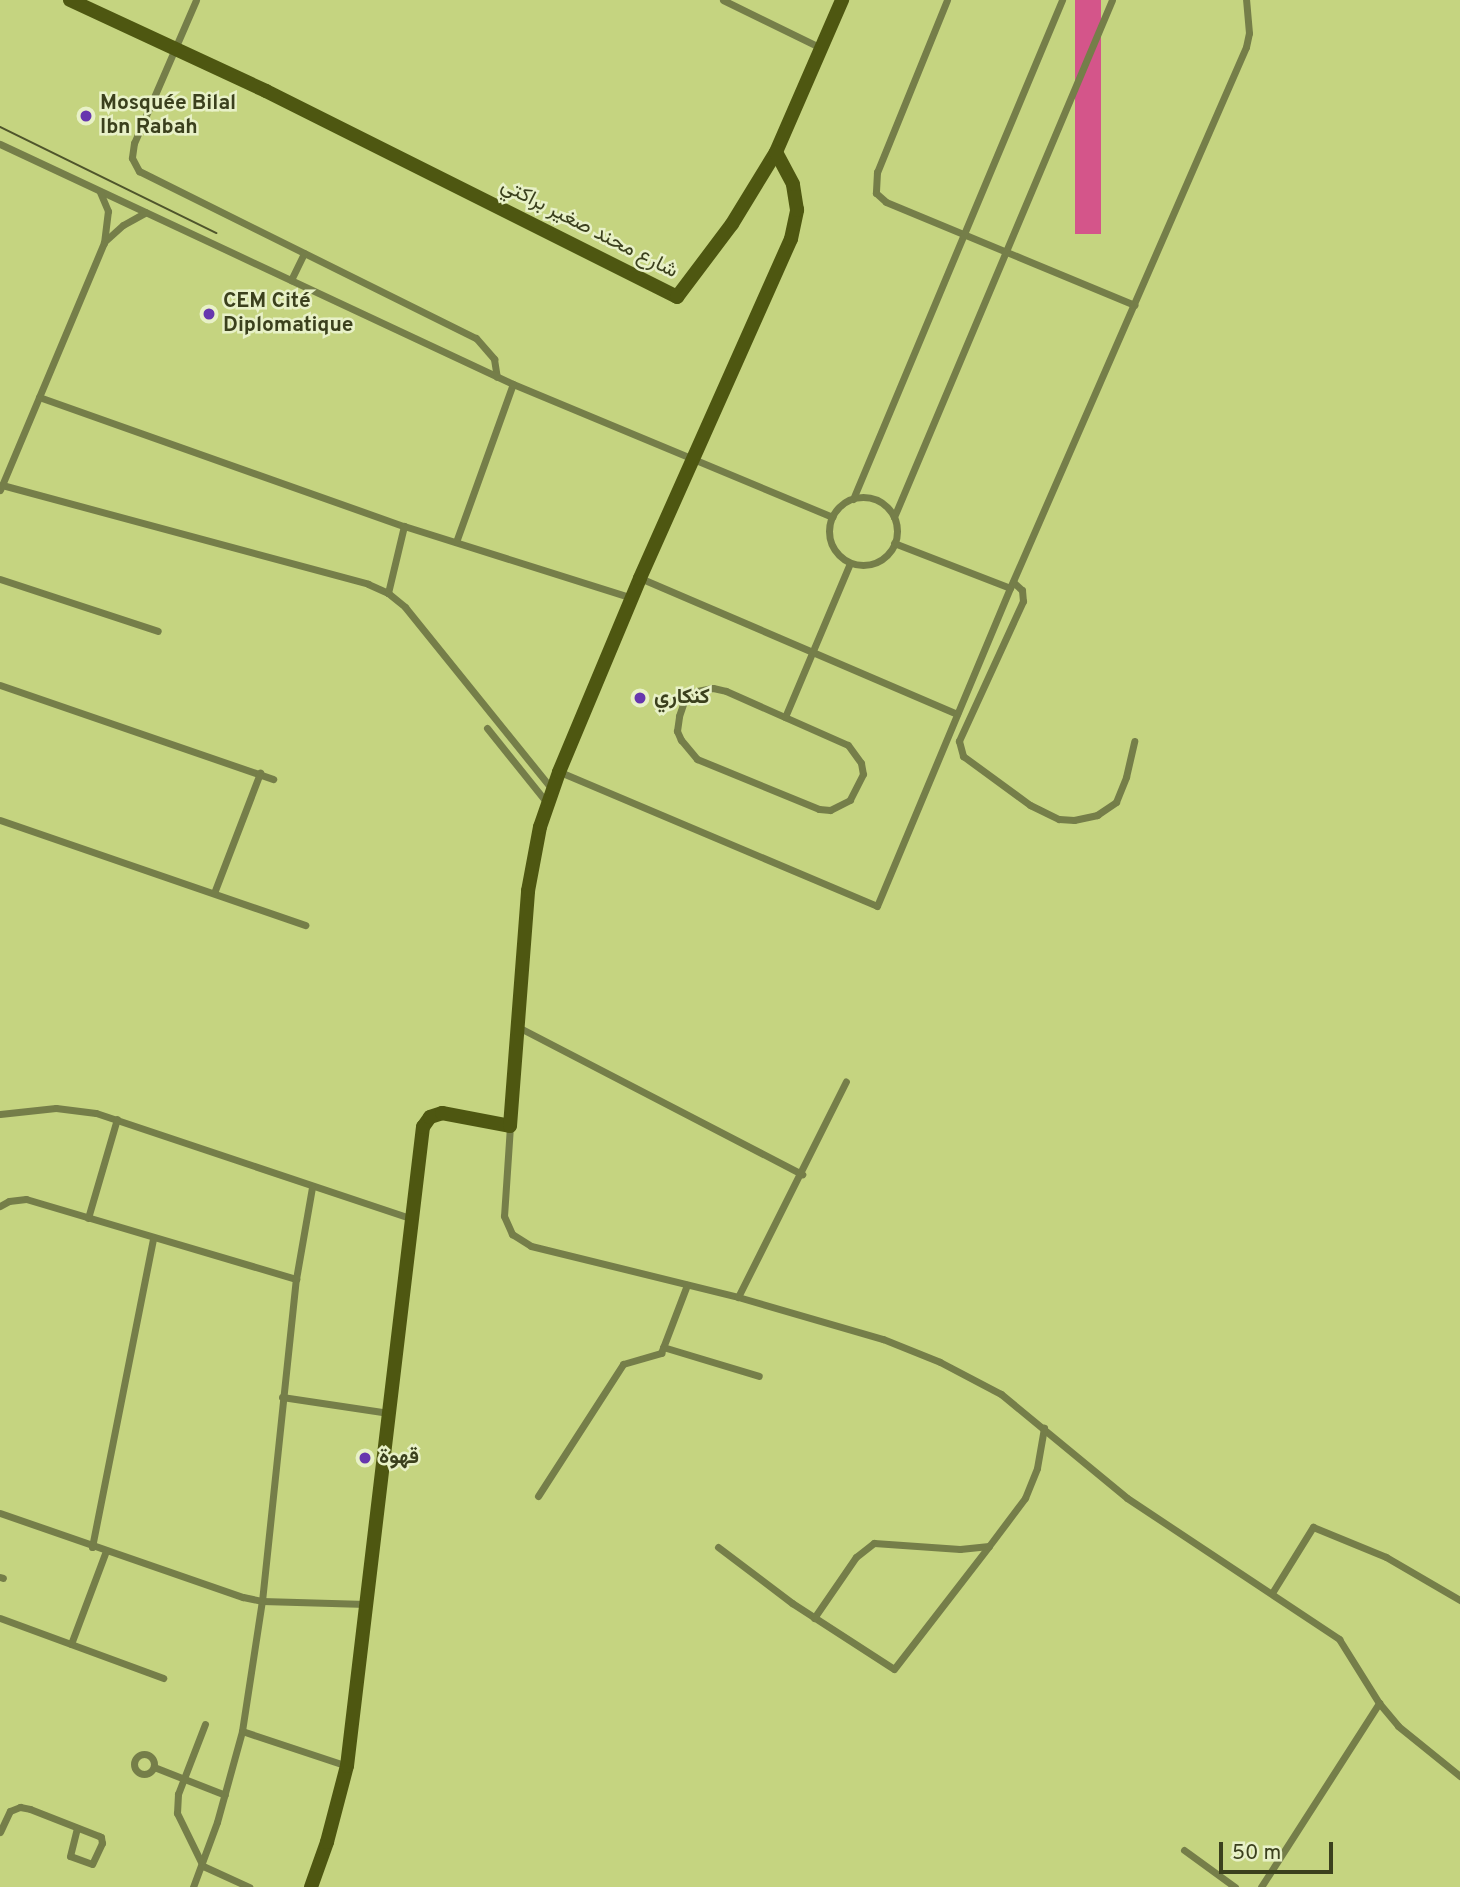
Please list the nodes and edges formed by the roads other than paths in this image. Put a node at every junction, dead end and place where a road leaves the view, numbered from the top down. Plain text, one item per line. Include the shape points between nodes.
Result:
1 (71, 0) edge
2 (196, 0) edge
3 (723, 0) edge
4 (842, 0) edge
5 (947, 0) edge
6 (1062, 0) edge
7 (1112, 0) edge
8 (1246, 0) edge
9 (176, 48) junction
10 (821, 49) junction
11 (0, 145) edge
12 (776, 152) junction
13 (98, 191) junction
14 (146, 212) junction
15 (963, 234) junction
16 (103, 243) junction
17 (1006, 252) junction
18 (304, 253) junction
19 (290, 280) junction
20 (1135, 305) junction
21 (497, 377) junction
22 (513, 384) junction
23 (39, 397) junction
24 (694, 458) junction
25 (1, 488) edge
26 (853, 499) junction
27 (832, 516) junction
28 (894, 517) junction
29 (404, 526) junction
30 (456, 542) junction
31 (894, 543) junction
32 (850, 563) junction
33 (640, 578) junction
34 (0, 579) edge
35 (1011, 585) junction
36 (388, 593) junction
37 (632, 598) junction
38 (158, 631) dead end
39 (813, 653) junction
40 (0, 685) edge
41 (957, 714) junction
42 (785, 717) junction
43 (487, 727) dead end
44 (1133, 741) dead end
45 (559, 772) junction
46 (260, 773) junction
47 (273, 779) dead end
48 (550, 796) junction
49 (0, 820) edge
50 (214, 893) junction
51 (305, 925) dead end
52 (520, 1028) junction
53 (846, 1081) dead end
54 (0, 1114) edge
55 (117, 1119) junction
56 (510, 1126) junction
57 (802, 1174) junction
58 (312, 1187) junction
59 (0, 1206) edge
60 (410, 1218) junction
61 (88, 1219) junction
62 (153, 1238) junction
63 (296, 1279) junction
64 (687, 1285) junction
65 (738, 1297) junction
66 (663, 1347) junction
67 (759, 1376) dead end
68 (282, 1396) junction
69 (389, 1413) junction
70 (1044, 1428) junction
71 (538, 1496) dead end
72 (0, 1514) edge
73 (718, 1546) dead end
74 (989, 1546) junction
75 (92, 1547) junction
76 (106, 1551) junction
77 (1272, 1593) junction
78 (1460, 1600) edge
79 (262, 1601) junction
80 (367, 1604) junction
81 (0, 1618) edge
82 (814, 1618) junction
83 (71, 1644) junction
84 (163, 1678) dead end
85 (1379, 1703) junction
86 (205, 1724) dead end
87 (242, 1731) junction
88 (347, 1766) junction
89 (154, 1767) dead end
90 (1460, 1776) edge
91 (184, 1779) junction
92 (225, 1795) junction
93 (78, 1828) junction
94 (0, 1832) edge
95 (1184, 1850) dead end
96 (203, 1866) junction
97 (193, 1887) edge
98 (249, 1887) edge
99 (311, 1887) edge
100 (1235, 1887) edge
101 (1261, 1887) edge

1 - 9 street
2 - 9 street
3 - 10 street
4 - 10 street, شارع محند صغير براكتي
5 - 15 street via 874,183 876,193 886,202
6 - 15 street
7 - 17 street
8 - 20 street via 1249,33 1245,47
9 - 12 street, شارع محند صغير براكتي via 677,297 732,224
9 - 18 street via 134,143 132,158 139,171
10 - 12 street, شارع محند صغير براكتي
11 - 13 street
12 - 24 street via 793,184 797,210 791,239
13 - 14 street
13 - 16 street via 108,211
14 - 16 street
14 - 19 street
15 - 17 street
15 - 26 street
16 - 23 street
17 - 20 street
17 - 28 street
18 - 19 street
18 - 21 street via 476,338 494,359
19 - 21 street
20 - 35 street
21 - 22 street
22 - 24 street
22 - 30 street
23 - 25 street
23 - 29 street
24 - 27 street
24 - 33 street
25 - 36 street
26 - 27 street
26 - 28 street via 879,501
27 - 32 street via 829,527 834,548
28 - 31 street
29 - 30 street
29 - 36 street
30 - 37 street
31 - 32 street via 873,564
31 - 35 street
32 - 39 street
33 - 37 street
33 - 39 street
34 - 38 street
35 - 41 street
35 - 44 street via 1022,590 1023,601 960,741 963,756 1030,805 1059,819 1074,820 1097,814 1116,802
36 - 48 street via 405,607
37 - 45 street
39 - 41 street
39 - 42 street
40 - 46 street
41 - 45 street via 877,906
42 - 42 street via 713,688 685,699 677,731 697,759 819,809 840,807 863,774 856,753 840,739
43 - 48 street
45 - 48 street
46 - 47 street
46 - 50 street
48 - 52 street via 528,891
49 - 50 street
50 - 51 street
52 - 56 street
52 - 57 street
53 - 57 street
54 - 55 street via 55,1108
55 - 58 street
55 - 61 street
56 - 60 street via 448,1113 430,1117 423,1127
56 - 64 street via 504,1216 512,1234 531,1246
57 - 65 street
58 - 60 street
58 - 63 street
59 - 61 street via 26,1199
60 - 69 street
61 - 62 street
62 - 63 street
62 - 75 street
63 - 68 street
64 - 65 street
64 - 66 street
65 - 70 street via 883,1339 940,1362 1001,1394
66 - 67 street
66 - 71 street via 661,1353 623,1364
68 - 69 street
68 - 79 street
69 - 80 street
70 - 74 street via 1037,1468 1025,1498
70 - 77 street via 1127,1498
72 - 75 street
73 - 82 street
74 - 82 street via 960,1549 874,1543 856,1557
74 - 82 street via 894,1669
75 - 76 street
76 - 79 street
76 - 83 street
77 - 78 street via 1313,1527 1387,1557
77 - 85 street via 1339,1639
79 - 80 street
79 - 87 street
80 - 88 street
81 - 83 street
83 - 84 street
85 - 90 street via 1398,1726
85 - 101 street
86 - 91 street
87 - 88 street
87 - 92 street
88 - 99 street
89 - 91 street
91 - 92 street
91 - 96 street via 177,1812
92 - 96 street
93 - 93 street via 102,1839 92,1864 69,1856
93 - 94 street via 20,1807 7,1815
95 - 100 street
96 - 97 street
96 - 98 street

